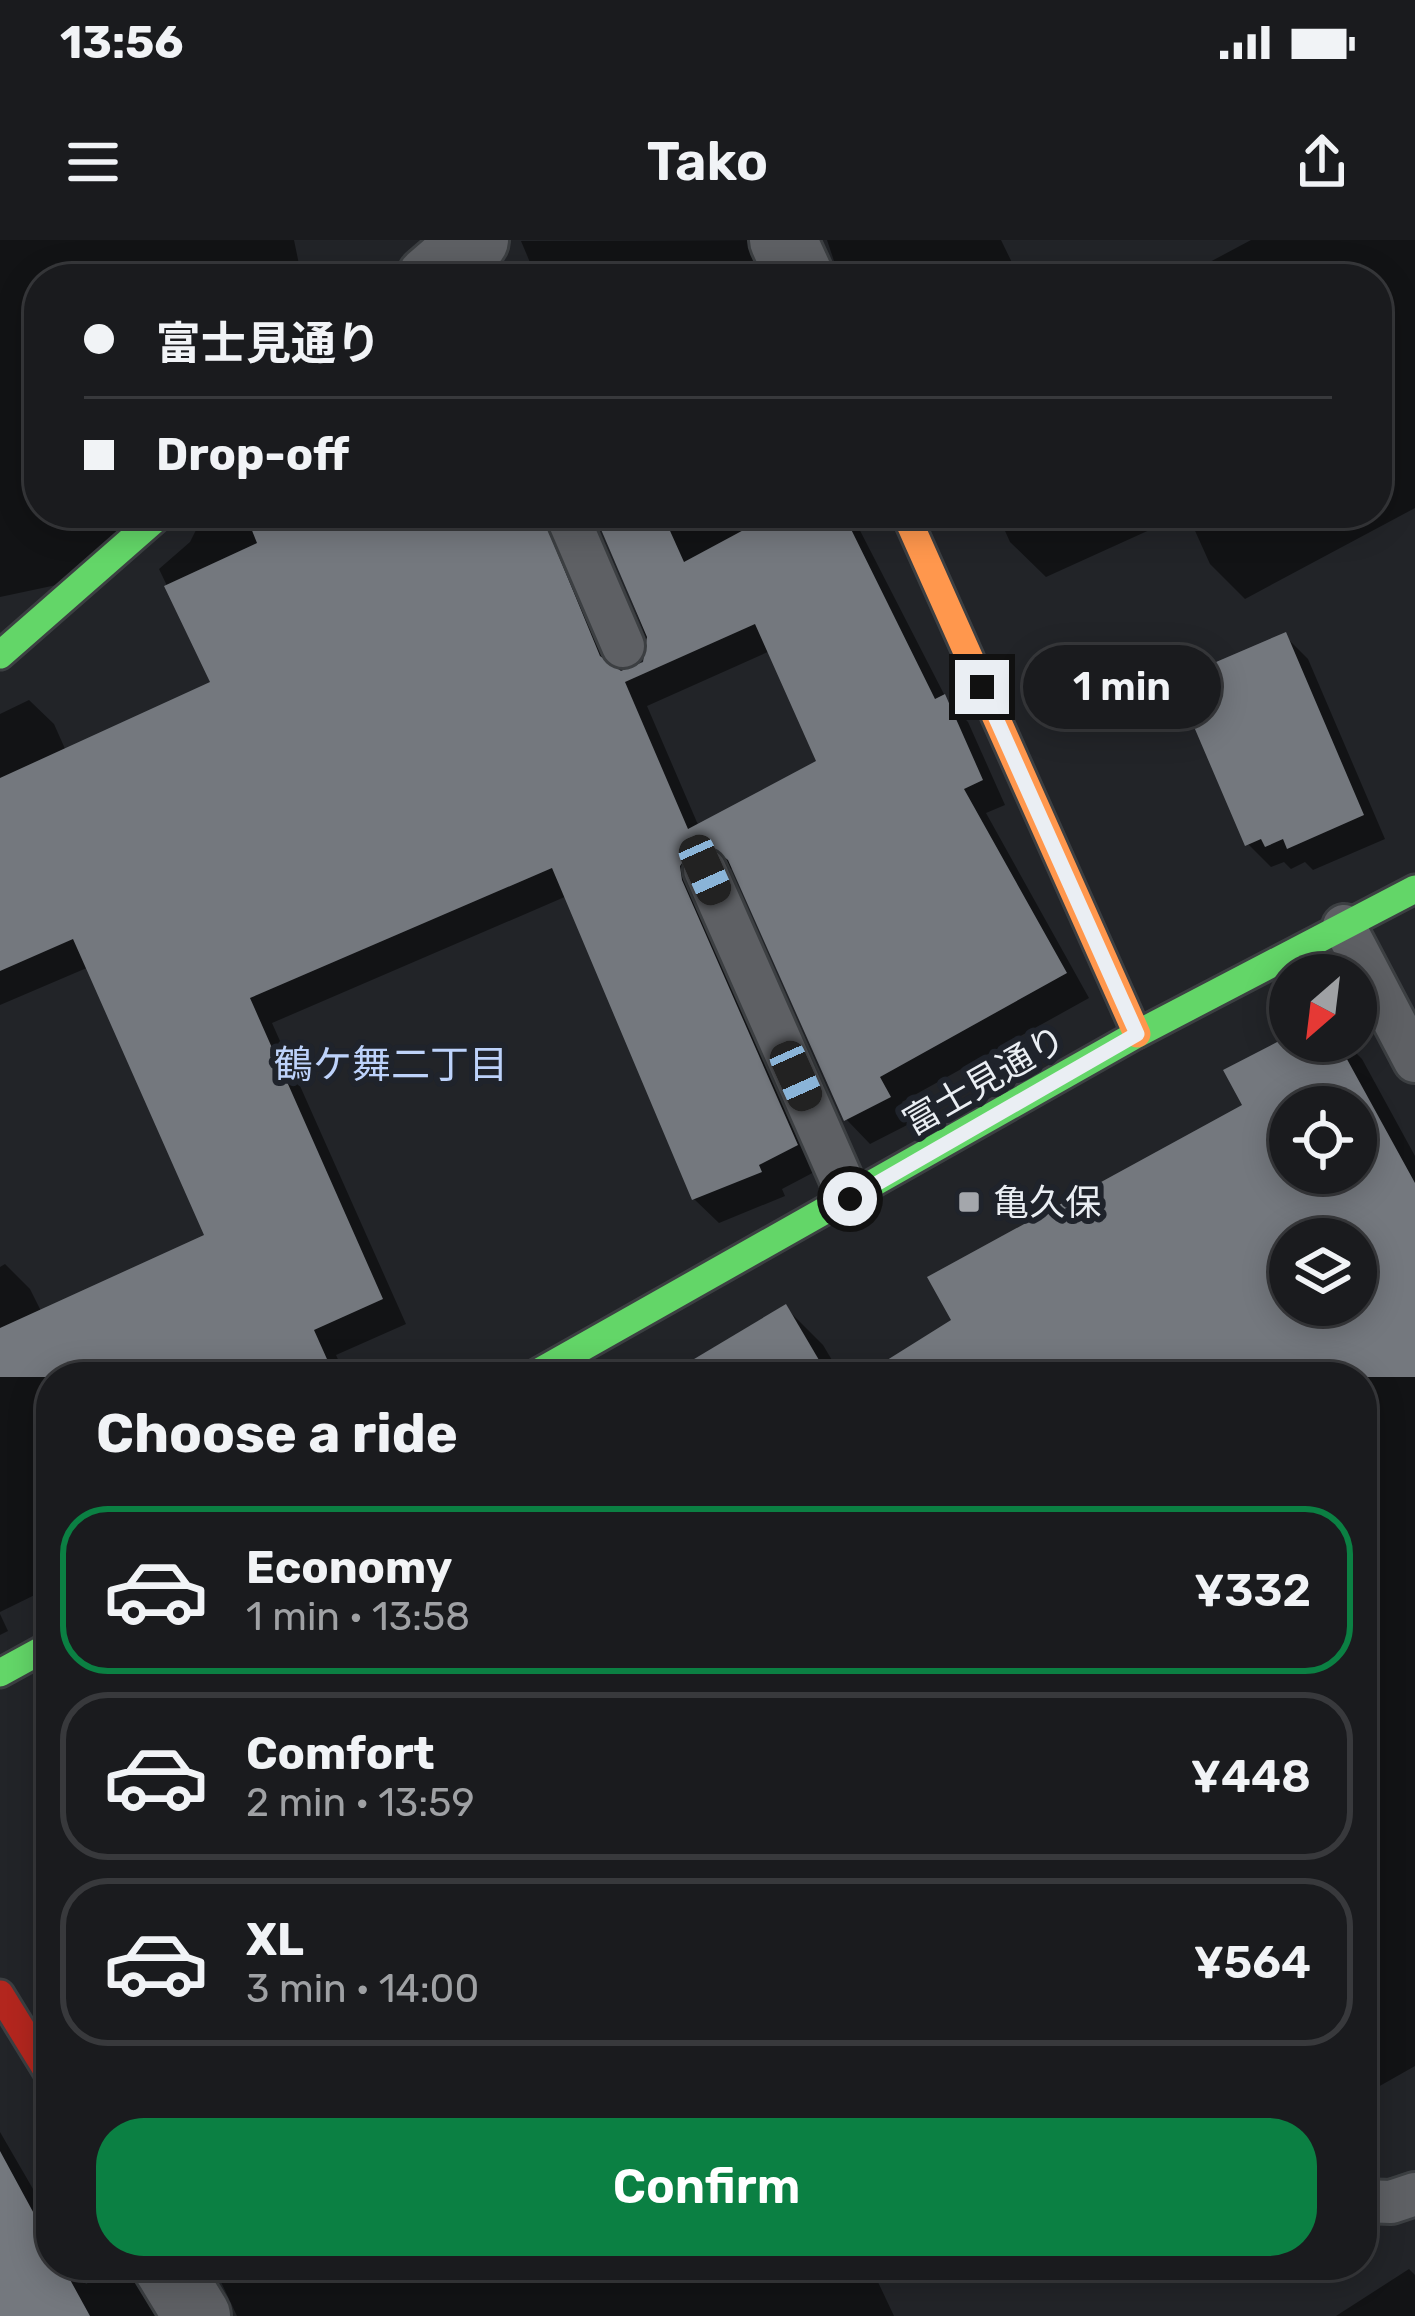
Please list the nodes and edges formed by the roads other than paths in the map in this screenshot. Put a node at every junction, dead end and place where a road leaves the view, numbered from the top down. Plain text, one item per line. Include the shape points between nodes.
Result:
1 (146, 528) edge
2 (572, 528) edge
3 (912, 528) edge
4 (623, 646) dead end
5 (0, 655) edge
6 (705, 870) dead end
7 (1415, 889) edge
8 (1344, 926) junction
9 (1137, 1034) junction
10 (1415, 1061) edge
11 (850, 1199) junction
12 (557, 1362) edge
13 (36, 1653) edge
14 (0, 1673) edge
15 (0, 1994) edge
16 (36, 2053) edge
17 (1415, 2194) edge
18 (1377, 2201) edge
19 (175, 2280) edge
20 (197, 2316) edge

1 - 5 main road
2 - 4 lane
3 - 9 main road
6 - 11 lane
7 - 8 main road, 富士見通り
8 - 9 main road, 富士見通り
8 - 10 lane
9 - 11 main road, 富士見通り
11 - 12 main road, 富士見通り
13 - 14 main road
15 - 16 main road
17 - 18 lane
19 - 20 street

